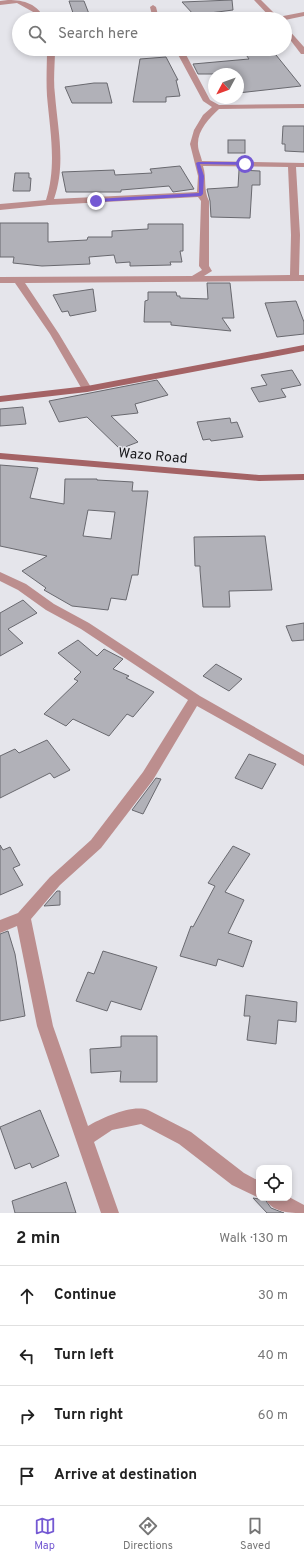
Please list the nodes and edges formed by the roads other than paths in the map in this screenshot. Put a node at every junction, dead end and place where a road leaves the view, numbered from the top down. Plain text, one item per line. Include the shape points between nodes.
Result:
1 (17, 0) edge
2 (257, 0) edge
3 (0, 3) edge
4 (153, 6) dead end
5 (38, 12) edge
6 (154, 12) edge
7 (270, 12) edge
8 (304, 14) edge
9 (292, 16) edge
10 (292, 37) edge
11 (304, 52) edge
12 (51, 56) edge
13 (183, 56) edge
14 (304, 106) edge
15 (217, 107) junction
16 (198, 163) junction
17 (292, 165) junction
18 (304, 165) edge
19 (201, 194) junction
20 (49, 202) junction
21 (0, 207) edge
22 (294, 278) junction
23 (304, 278) edge
24 (194, 279) junction
25 (0, 280) edge
26 (18, 280) junction
27 (304, 348) edge
28 (87, 389) junction
29 (0, 400) edge
30 (0, 456) edge
31 (304, 477) edge
32 (0, 576) edge
33 (195, 699) junction
34 (304, 761) edge
35 (23, 917) junction
36 (0, 927) edge
37 (84, 1138) junction
38 (256, 1188) edge
39 (280, 1201) edge
40 (110, 1213) edge
41 (302, 1213) edge

1 - 3 street
1 - 5 street
2 - 7 street
4 - 6 street
8 - 9 street
10 - 11 street
12 - 20 street via 57,176
13 - 15 street via 207,101
14 - 15 street
15 - 16 street via 206,118 195,138
16 - 17 street
16 - 19 street via 202,176
17 - 18 street
17 - 22 street via 296,261
19 - 20 street
19 - 24 street via 205,201 204,266 207,271
20 - 21 street
22 - 23 street
22 - 24 street
24 - 26 street
25 - 26 street
26 - 28 street via 54,333
27 - 28 street
28 - 29 street
30 - 31 street, Wazo Road via 259,478
32 - 33 street via 85,626
33 - 34 street
33 - 35 street via 148,776 96,844 55,881
35 - 36 street
35 - 37 street via 45,1026
37 - 38 street via 110,1123 142,1116 186,1138 238,1179
37 - 40 street
39 - 41 street

